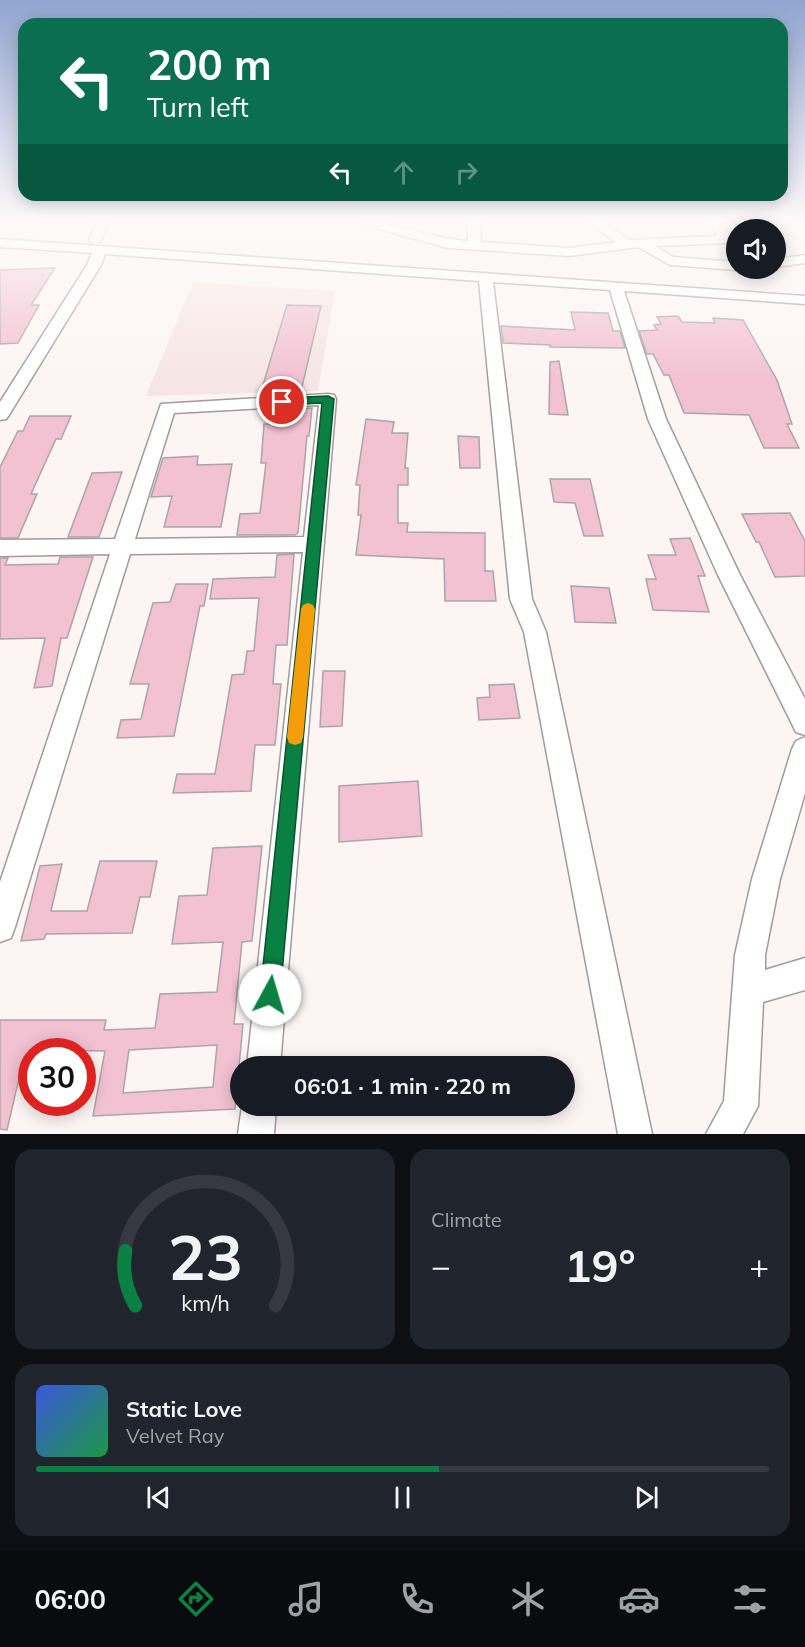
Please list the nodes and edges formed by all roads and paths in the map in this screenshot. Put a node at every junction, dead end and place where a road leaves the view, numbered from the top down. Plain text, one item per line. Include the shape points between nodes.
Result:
1 (88, 275) edge
2 (439, 275) edge
3 (545, 275) edge
4 (486, 279) junction
5 (616, 288) junction
6 (805, 292) edge
7 (805, 300) edge
8 (0, 415) edge
9 (314, 544) junction
10 (123, 546) junction
11 (0, 549) edge
12 (805, 724) edge
13 (805, 749) edge
14 (0, 927) edge
15 (805, 974) edge
16 (748, 991) junction
17 (264, 1056) edge
18 (258, 1116) edge
19 (256, 1134) edge
20 (634, 1134) edge
21 (723, 1134) edge

1 - 8 street
2 - 4 street
3 - 6 street
4 - 5 street
4 - 20 street via 521,599 535,632
5 - 7 street
5 - 12 street via 657,419 729,575
9 - 10 street
9 - 10 street via 328,399 167,408
9 - 17 street
10 - 11 street
10 - 14 street
13 - 16 street via 766,879 750,955
15 - 16 street
16 - 21 street via 741,1106
18 - 19 street

